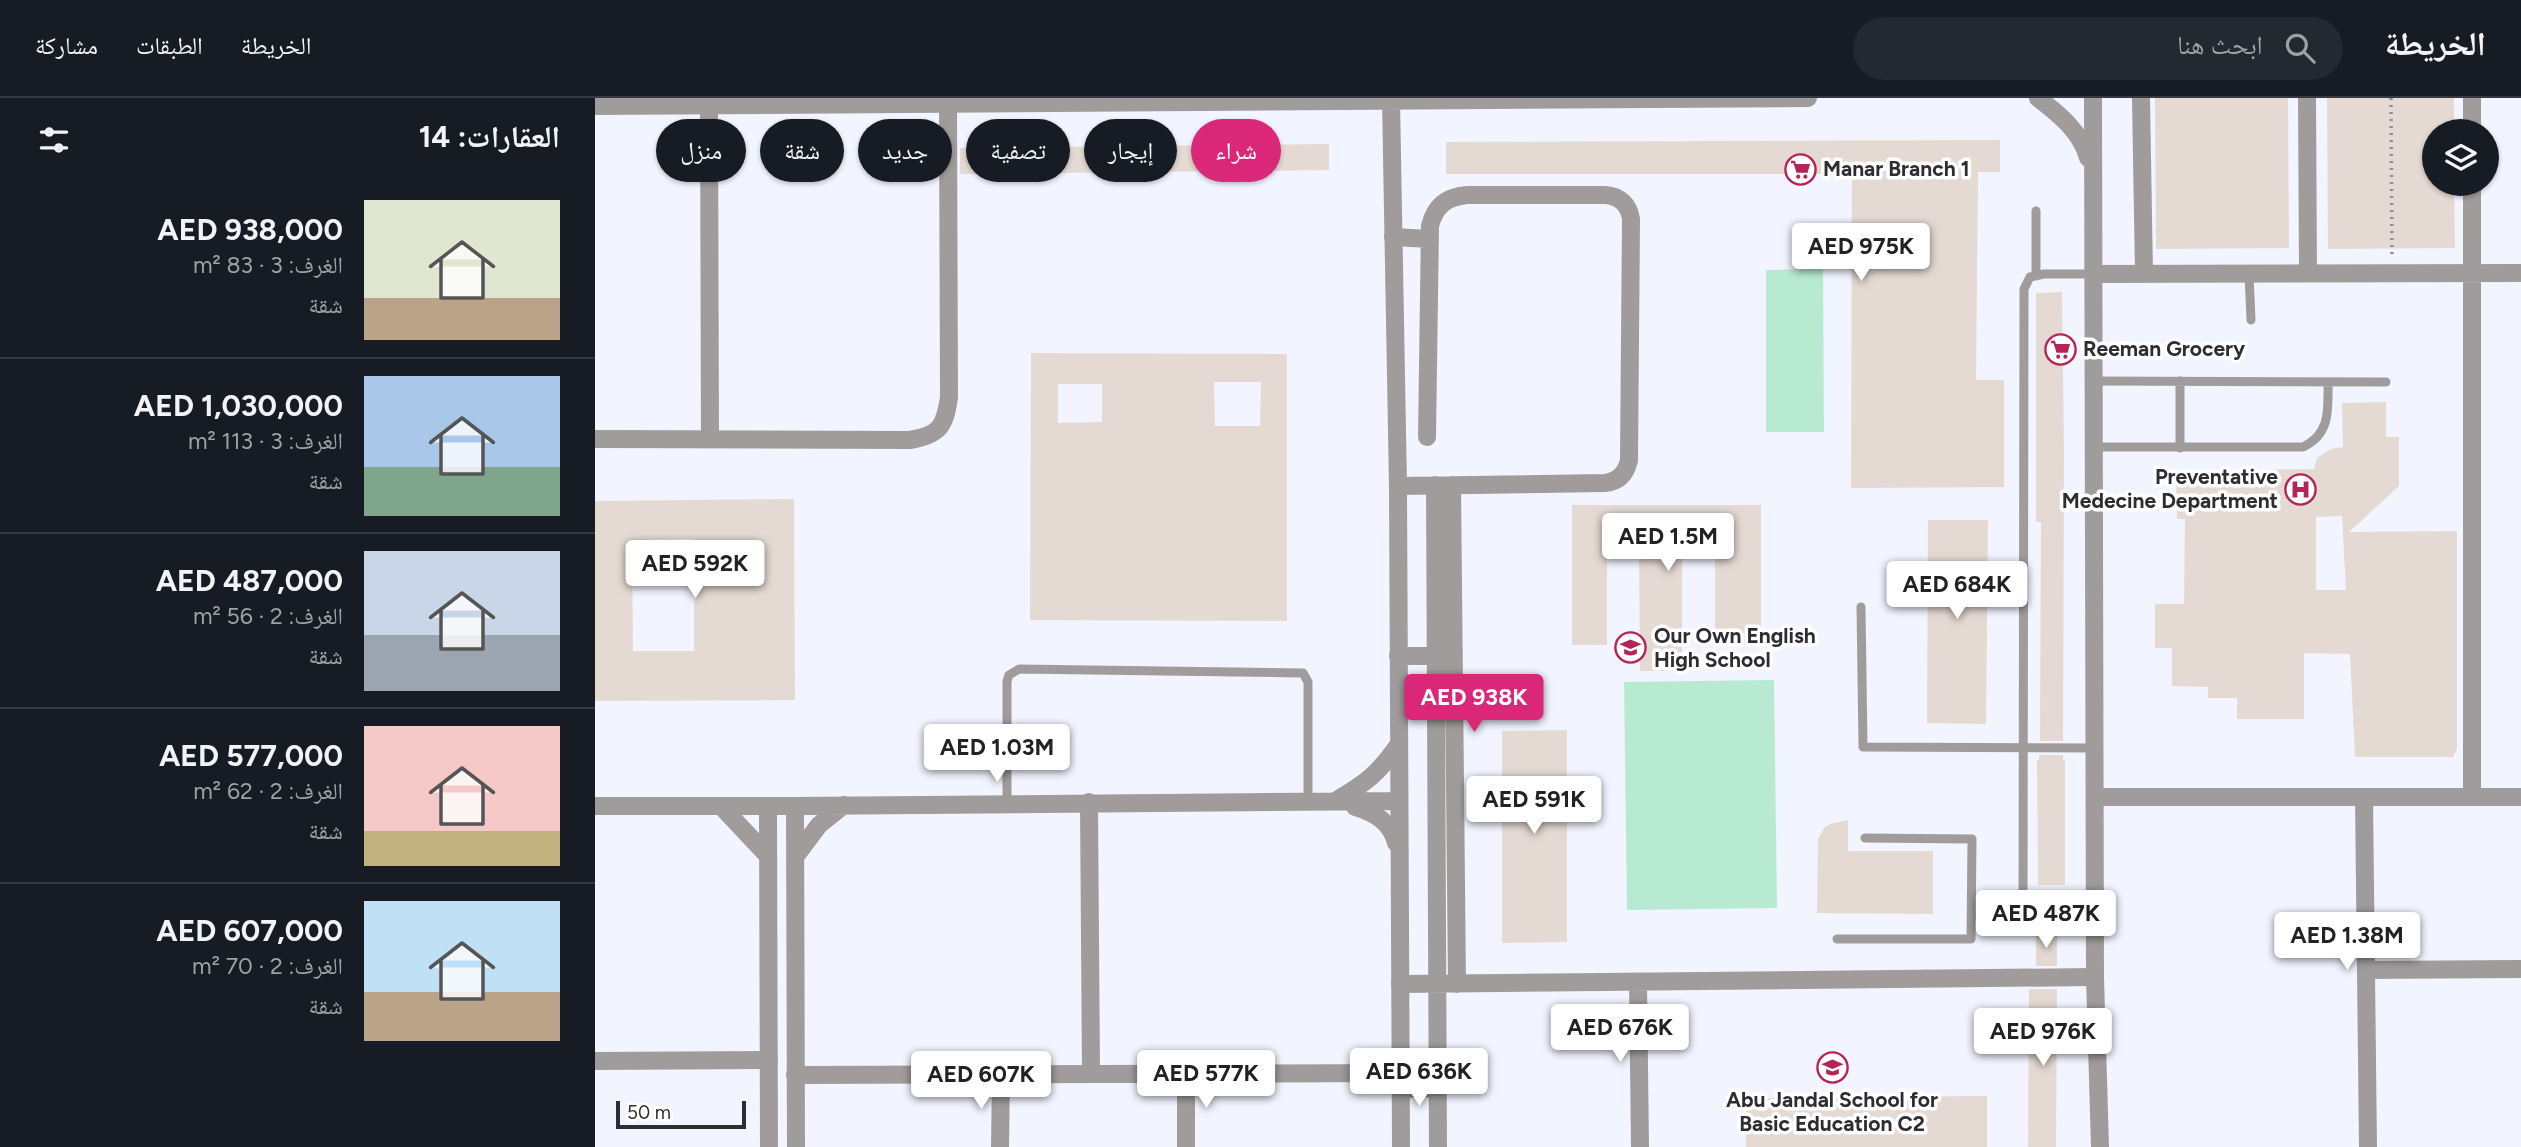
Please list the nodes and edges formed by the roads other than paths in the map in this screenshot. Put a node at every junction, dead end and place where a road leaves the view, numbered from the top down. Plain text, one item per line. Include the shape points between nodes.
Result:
1 (1754, 98) edge
2 (1808, 98) edge
3 (2038, 98) edge
4 (2093, 98) edge
5 (2141, 98) edge
6 (2307, 98) edge
7 (2472, 98) edge
8 (1328, 99) edge
9 (1471, 99) edge
10 (1499, 99) edge
11 (1565, 99) edge
12 (1130, 100) edge
13 (1391, 100) junction
14 (779, 101) edge
15 (881, 101) edge
16 (625, 102) edge
17 (713, 102) edge
18 (948, 103) junction
19 (595, 106) edge
20 (2472, 119) edge
21 (2093, 176) junction
22 (2472, 196) edge
23 (2036, 211) dead end
24 (1393, 237) junction
25 (1430, 239) junction
26 (2472, 273) junction
27 (2521, 273) edge
28 (2093, 274) junction
29 (2144, 274) junction
30 (2249, 274) junction
31 (2308, 274) junction
32 (2036, 276) junction
33 (2251, 320) dead end
34 (2094, 381) junction
35 (2180, 381) junction
36 (2329, 382) junction
37 (2386, 382) dead end
38 (1427, 437) dead end
39 (595, 439) edge
40 (710, 439) junction
41 (2094, 447) junction
42 (2180, 448) junction
43 (1398, 485) junction
44 (1443, 485) junction
45 (1861, 607) dead end
46 (1398, 656) junction
47 (1435, 656) junction
48 (1454, 656) junction
49 (1399, 744) junction
50 (2022, 748) junction
51 (2095, 748) junction
52 (2095, 797) junction
53 (2364, 797) junction
54 (2472, 797) junction
55 (2521, 797) edge
56 (1308, 801) junction
57 (1335, 801) junction
58 (1399, 801) junction
59 (1089, 802) junction
60 (1007, 803) junction
61 (844, 805) junction
62 (595, 806) edge
63 (721, 806) junction
64 (768, 806) junction
65 (795, 806) junction
66 (1865, 838) dead end
67 (768, 856) junction
68 (795, 857) junction
69 (1399, 857) junction
70 (1972, 915) junction
71 (2023, 915) junction
72 (2095, 915) junction
73 (1837, 939) dead end
74 (2521, 969) edge
75 (2366, 970) junction
76 (2095, 977) junction
77 (1638, 982) junction
78 (1457, 984) junction
79 (1400, 985) junction
80 (1437, 985) junction
81 (769, 1060) junction
82 (595, 1061) edge
83 (1001, 1074) junction
84 (1091, 1074) junction
85 (1186, 1074) junction
86 (795, 1075) junction
87 (1401, 1081) junction
88 (1437, 1088) junction
89 (769, 1147) edge
90 (796, 1147) edge
91 (1000, 1147) edge
92 (1186, 1147) edge
93 (1401, 1147) edge
94 (1438, 1147) edge
95 (1640, 1147) edge
96 (2099, 1147) edge
97 (2368, 1147) edge

1 - 2 street
1 - 11 street
3 - 21 street via 2085,144
4 - 21 street
5 - 29 street
6 - 31 street
7 - 20 street
8 - 12 street
8 - 13 street
9 - 10 street
9 - 13 street
10 - 11 street
12 - 18 street
13 - 24 street
14 - 15 street
14 - 17 street
15 - 18 street
16 - 17 street
16 - 19 street
17 - 40 street
18 - 40 street via 949,397 942,424 930,436 910,440
21 - 28 street
22 - 26 street
23 - 32 lane
24 - 25 street
24 - 43 street
25 - 38 street
25 - 44 street via 1438,207 1467,195 1612,196 1627,207 1631,219 1629,460 1624,472 1604,484
26 - 27 street
26 - 31 street
26 - 54 street
28 - 29 street
28 - 32 lane
28 - 34 street
29 - 30 street
30 - 31 street
30 - 33 lane
32 - 50 lane via 2030,277 2024,289
34 - 35 lane
34 - 41 street
35 - 36 lane
35 - 42 lane
36 - 37 lane
36 - 42 lane via 2324,429 2303,447
39 - 40 street
41 - 42 lane
41 - 51 street
43 - 44 street
43 - 46 street
44 - 47 street
44 - 48 street
45 - 50 lane via 1863,747
46 - 47 street
46 - 49 street
47 - 48 street
47 - 80 street
48 - 78 street
49 - 57 street via 1368,782
49 - 58 street
50 - 51 lane
50 - 71 lane
51 - 52 street
52 - 53 street
52 - 72 street
53 - 54 street
53 - 75 street
54 - 55 street
56 - 57 street
56 - 59 street
56 - 60 lane via 1308,682 1303,673 1019,669 1007,681
57 - 58 street
57 - 69 street via 1374,813 1393,830
58 - 69 street
59 - 60 street
59 - 84 street
60 - 61 street
61 - 65 street
61 - 68 street via 819,825
62 - 63 street
63 - 64 street
63 - 67 street
64 - 65 street
64 - 67 street
65 - 68 street
66 - 70 lane via 1972,839
67 - 81 street
68 - 86 street
69 - 79 street
70 - 71 lane
70 - 73 lane via 1971,939
71 - 72 lane
72 - 76 street
74 - 75 street
75 - 97 street
76 - 77 street
76 - 96 street
77 - 78 street
77 - 95 street
78 - 80 street
79 - 80 street
79 - 87 street
80 - 88 street
81 - 82 street
81 - 89 street
83 - 84 street
83 - 86 street
83 - 91 street
84 - 85 street
85 - 87 street
85 - 92 street
86 - 90 street
87 - 88 street
87 - 93 street
88 - 94 street

